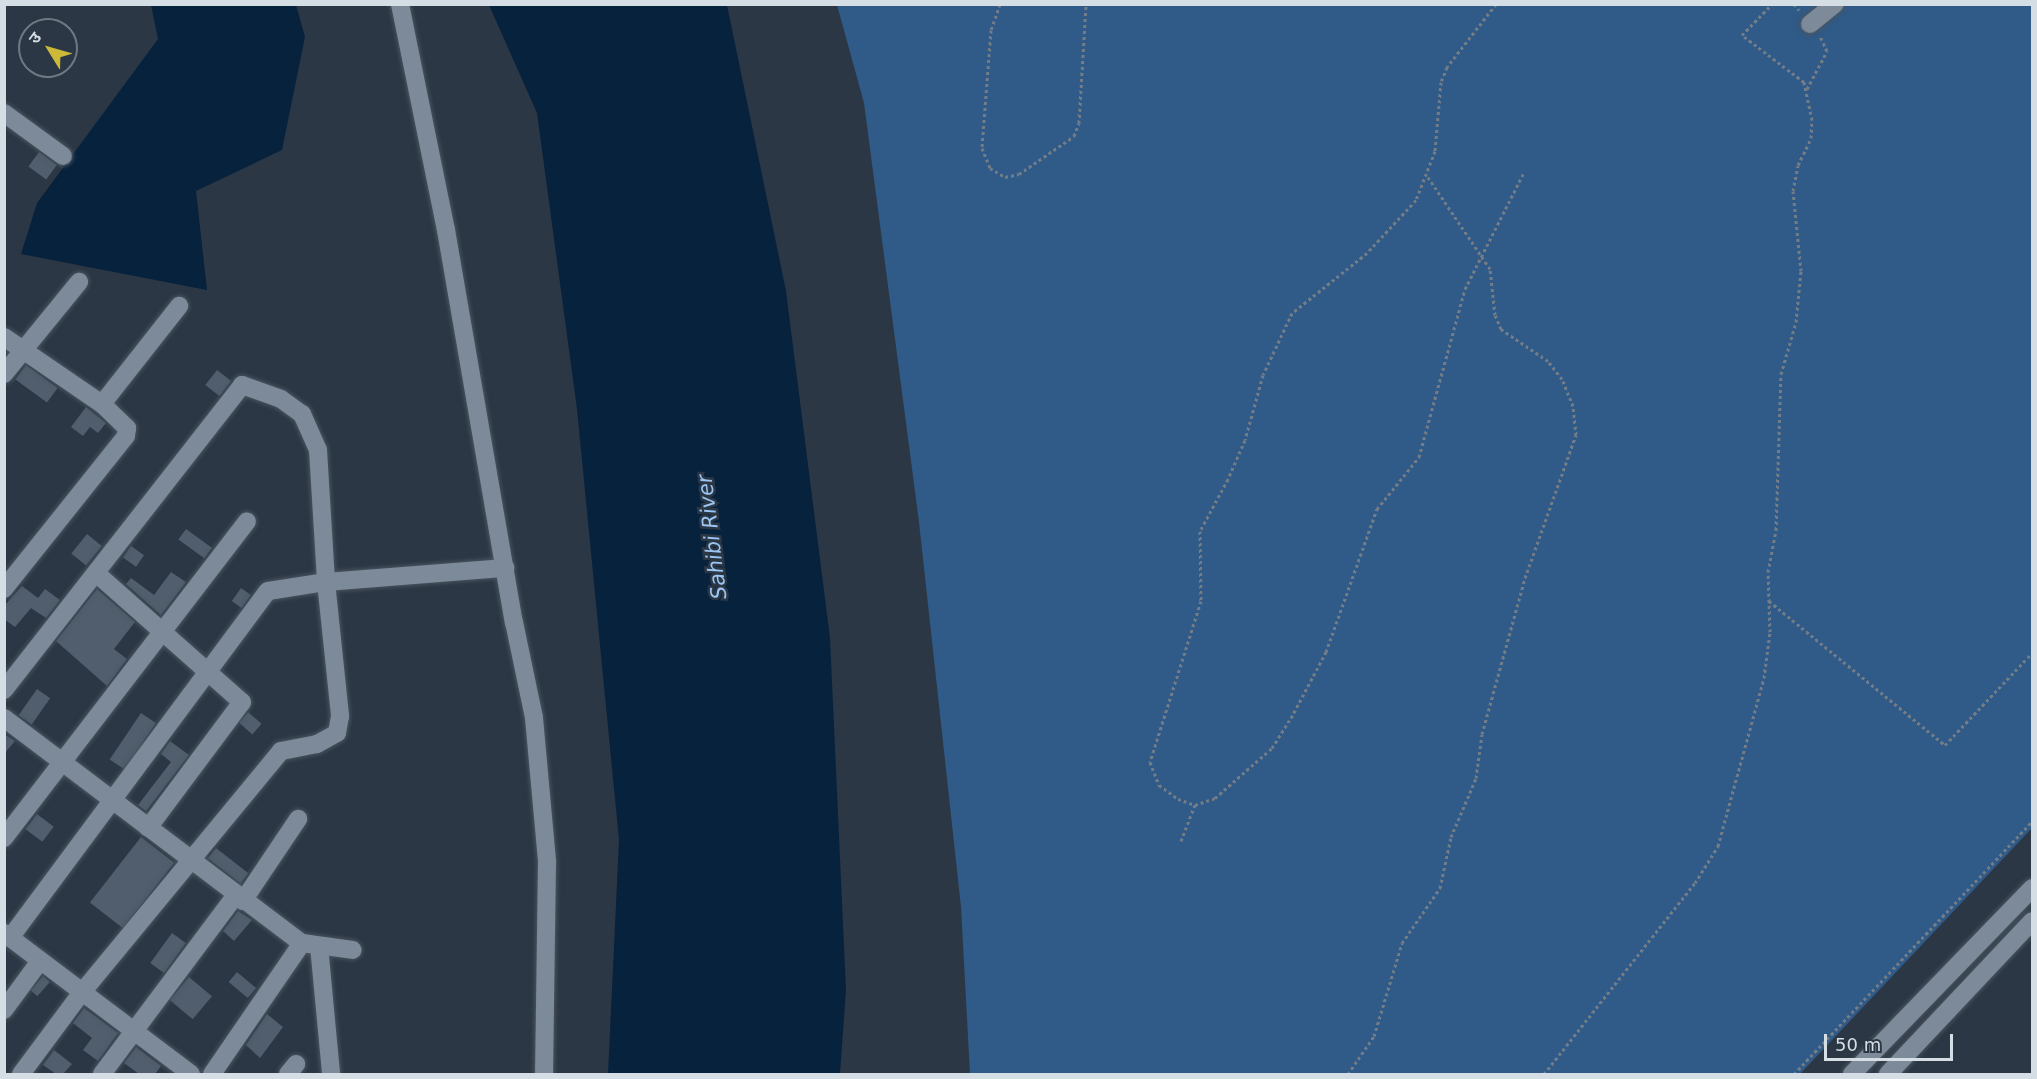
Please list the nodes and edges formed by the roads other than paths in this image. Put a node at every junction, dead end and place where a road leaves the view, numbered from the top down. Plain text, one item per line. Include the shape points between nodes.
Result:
1 (400, 4) edge
2 (1835, 4) edge
3 (1810, 24) road end
4 (4, 113) edge
5 (63, 156) dead end
6 (79, 282) dead end
7 (179, 306) dead end
8 (4, 337) edge
9 (23, 350) junction
10 (4, 374) edge
11 (102, 404) junction
12 (247, 521) dead end
13 (505, 568) junction
14 (96, 573) junction
15 (326, 582) junction
16 (4, 589) edge
17 (163, 632) junction
18 (211, 671) junction
19 (4, 690) edge
20 (4, 717) edge
21 (62, 763) junction
22 (113, 801) junction
23 (298, 819) dead end
24 (148, 828) junction
25 (4, 838) edge
26 (192, 861) junction
27 (2032, 888) edge
28 (239, 898) junction
29 (2032, 921) edge
30 (7, 936) edge
31 (310, 945) junction
32 (353, 950) dead end
33 (40, 961) junction
34 (82, 992) junction
35 (4, 1010) edge
36 (135, 1032) junction
37 (21, 1074) edge
38 (102, 1074) edge
39 (191, 1074) edge
40 (212, 1074) edge
41 (331, 1074) edge
42 (544, 1074) edge
43 (1852, 1074) edge
44 (1888, 1074) edge

1 - 13 street via 446,230
2 - 3 street
4 - 5 street
6 - 9 street
7 - 11 street
8 - 9 street
9 - 10 street
9 - 11 street
11 - 16 street via 124,421 126,436
12 - 17 street
13 - 15 street
13 - 42 street via 542,778 549,931
14 - 15 street via 242,385 293,406 312,430 318,450
14 - 17 street
14 - 19 street
15 - 18 street via 268,591
15 - 26 street via 339,716 337,733 317,744 281,751
17 - 18 street
17 - 21 street
18 - 22 street
18 - 24 street via 239,698 241,707
20 - 21 street
21 - 22 street
21 - 25 street
22 - 24 street
22 - 30 street
23 - 28 street
24 - 26 street
26 - 28 street
26 - 34 street
27 - 43 street
28 - 31 street
28 - 36 street
29 - 44 street
30 - 33 street
31 - 32 street
31 - 40 street
31 - 41 street
33 - 34 street
33 - 35 street
34 - 36 street
34 - 37 street
36 - 38 street
36 - 39 street

